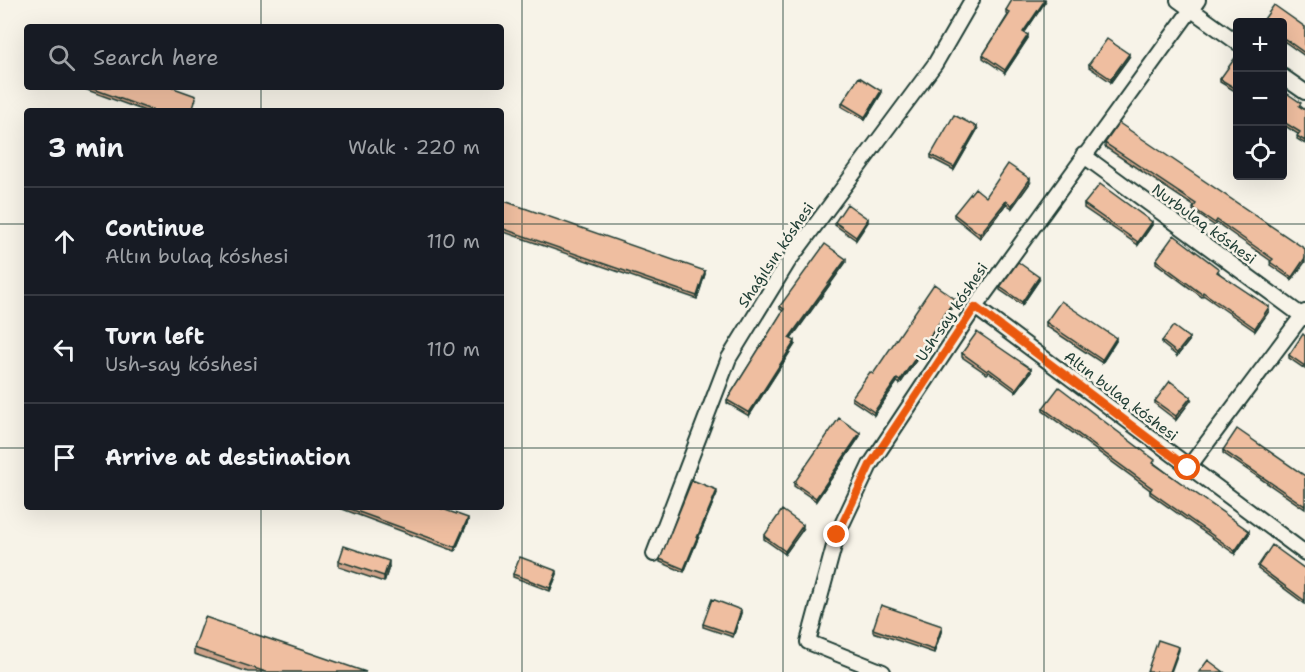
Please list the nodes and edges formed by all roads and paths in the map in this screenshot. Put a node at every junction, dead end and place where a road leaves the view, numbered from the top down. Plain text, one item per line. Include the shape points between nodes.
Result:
1 (972, 0) edge
2 (1178, 0) edge
3 (1195, 5) edge
4 (1233, 39) edge
5 (1287, 79) edge
6 (1305, 92) edge
7 (1083, 155) junction
8 (975, 307) junction
9 (1304, 316) edge
10 (1188, 468) junction
11 (1305, 553) edge
12 (654, 554) dead end
13 (883, 672) edge

1 - 12 street, Shaǵılsın kóshesi via 935,63 788,262 729,358
2 - 3 street
3 - 4 street
3 - 7 street, Ush-say kóshesi
5 - 6 street
7 - 8 street, Ush-say kóshesi
7 - 9 street, Nurbulaq kóshesi
8 - 10 street, Altın bulaq kóshesi
8 - 13 street, Ush-say kóshesi via 870,465 837,535 808,642
9 - 10 street
10 - 11 street, Altın bulaq kóshesi

